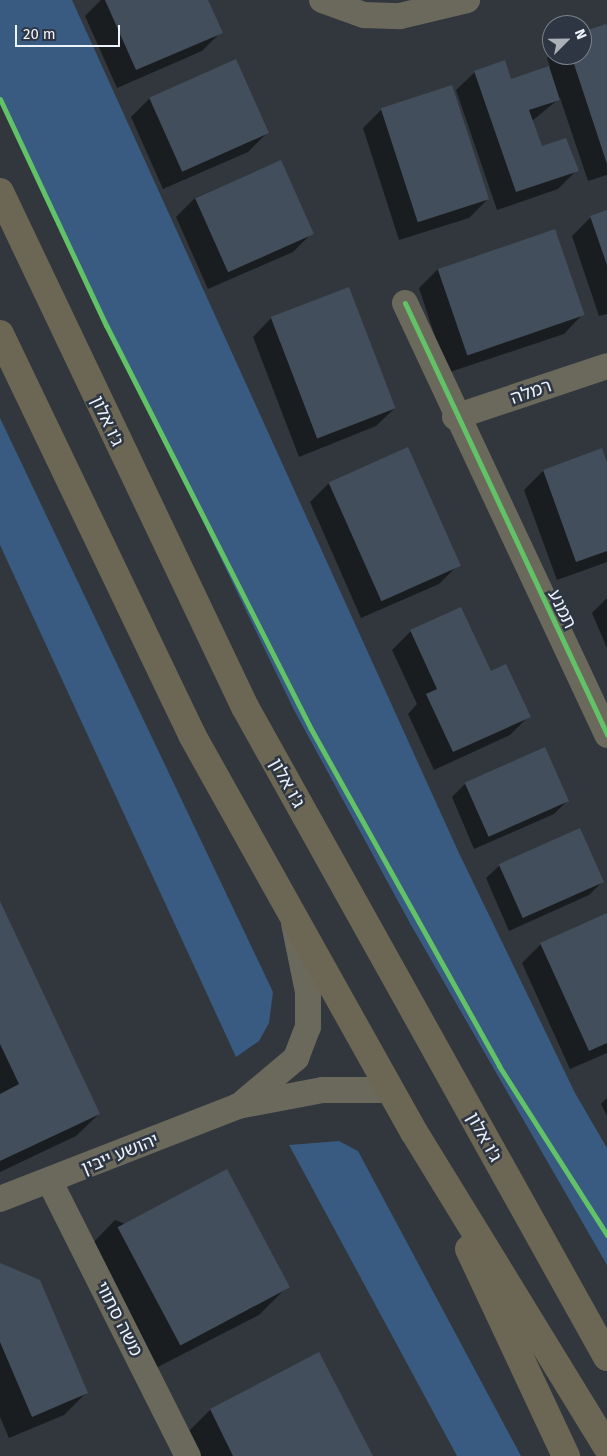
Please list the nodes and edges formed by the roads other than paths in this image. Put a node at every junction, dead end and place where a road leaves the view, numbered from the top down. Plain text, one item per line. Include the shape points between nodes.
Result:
1 (322, 0) edge
2 (467, 0) edge
3 (0, 192) edge
4 (405, 303) dead end
5 (0, 334) edge
6 (607, 366) edge
7 (455, 417) junction
8 (607, 735) edge
9 (292, 915) junction
10 (390, 1090) junction
11 (238, 1106) junction
12 (414, 1132) junction
13 (50, 1182) junction
14 (0, 1199) edge
15 (607, 1357) edge
16 (607, 1446) edge
17 (188, 1456) edge
18 (566, 1456) edge

1 - 2 street via 364,15 400,16
3 - 15 main road, ג'ו אלון via 245,707
4 - 7 street, תמנע
5 - 9 main road via 192,735
6 - 7 street, רמלה
7 - 8 street, תמנע
9 - 10 main road
9 - 11 street, יהושע ייבין via 308,992 308,1027 296,1058
10 - 11 street, יהושע ייבין via 324,1090
10 - 12 main road
11 - 13 street, יהושע ייבין
12 - 16 main road
12 - 18 main road
13 - 14 street, יהושע ייבין
13 - 17 street, משה סתווי

